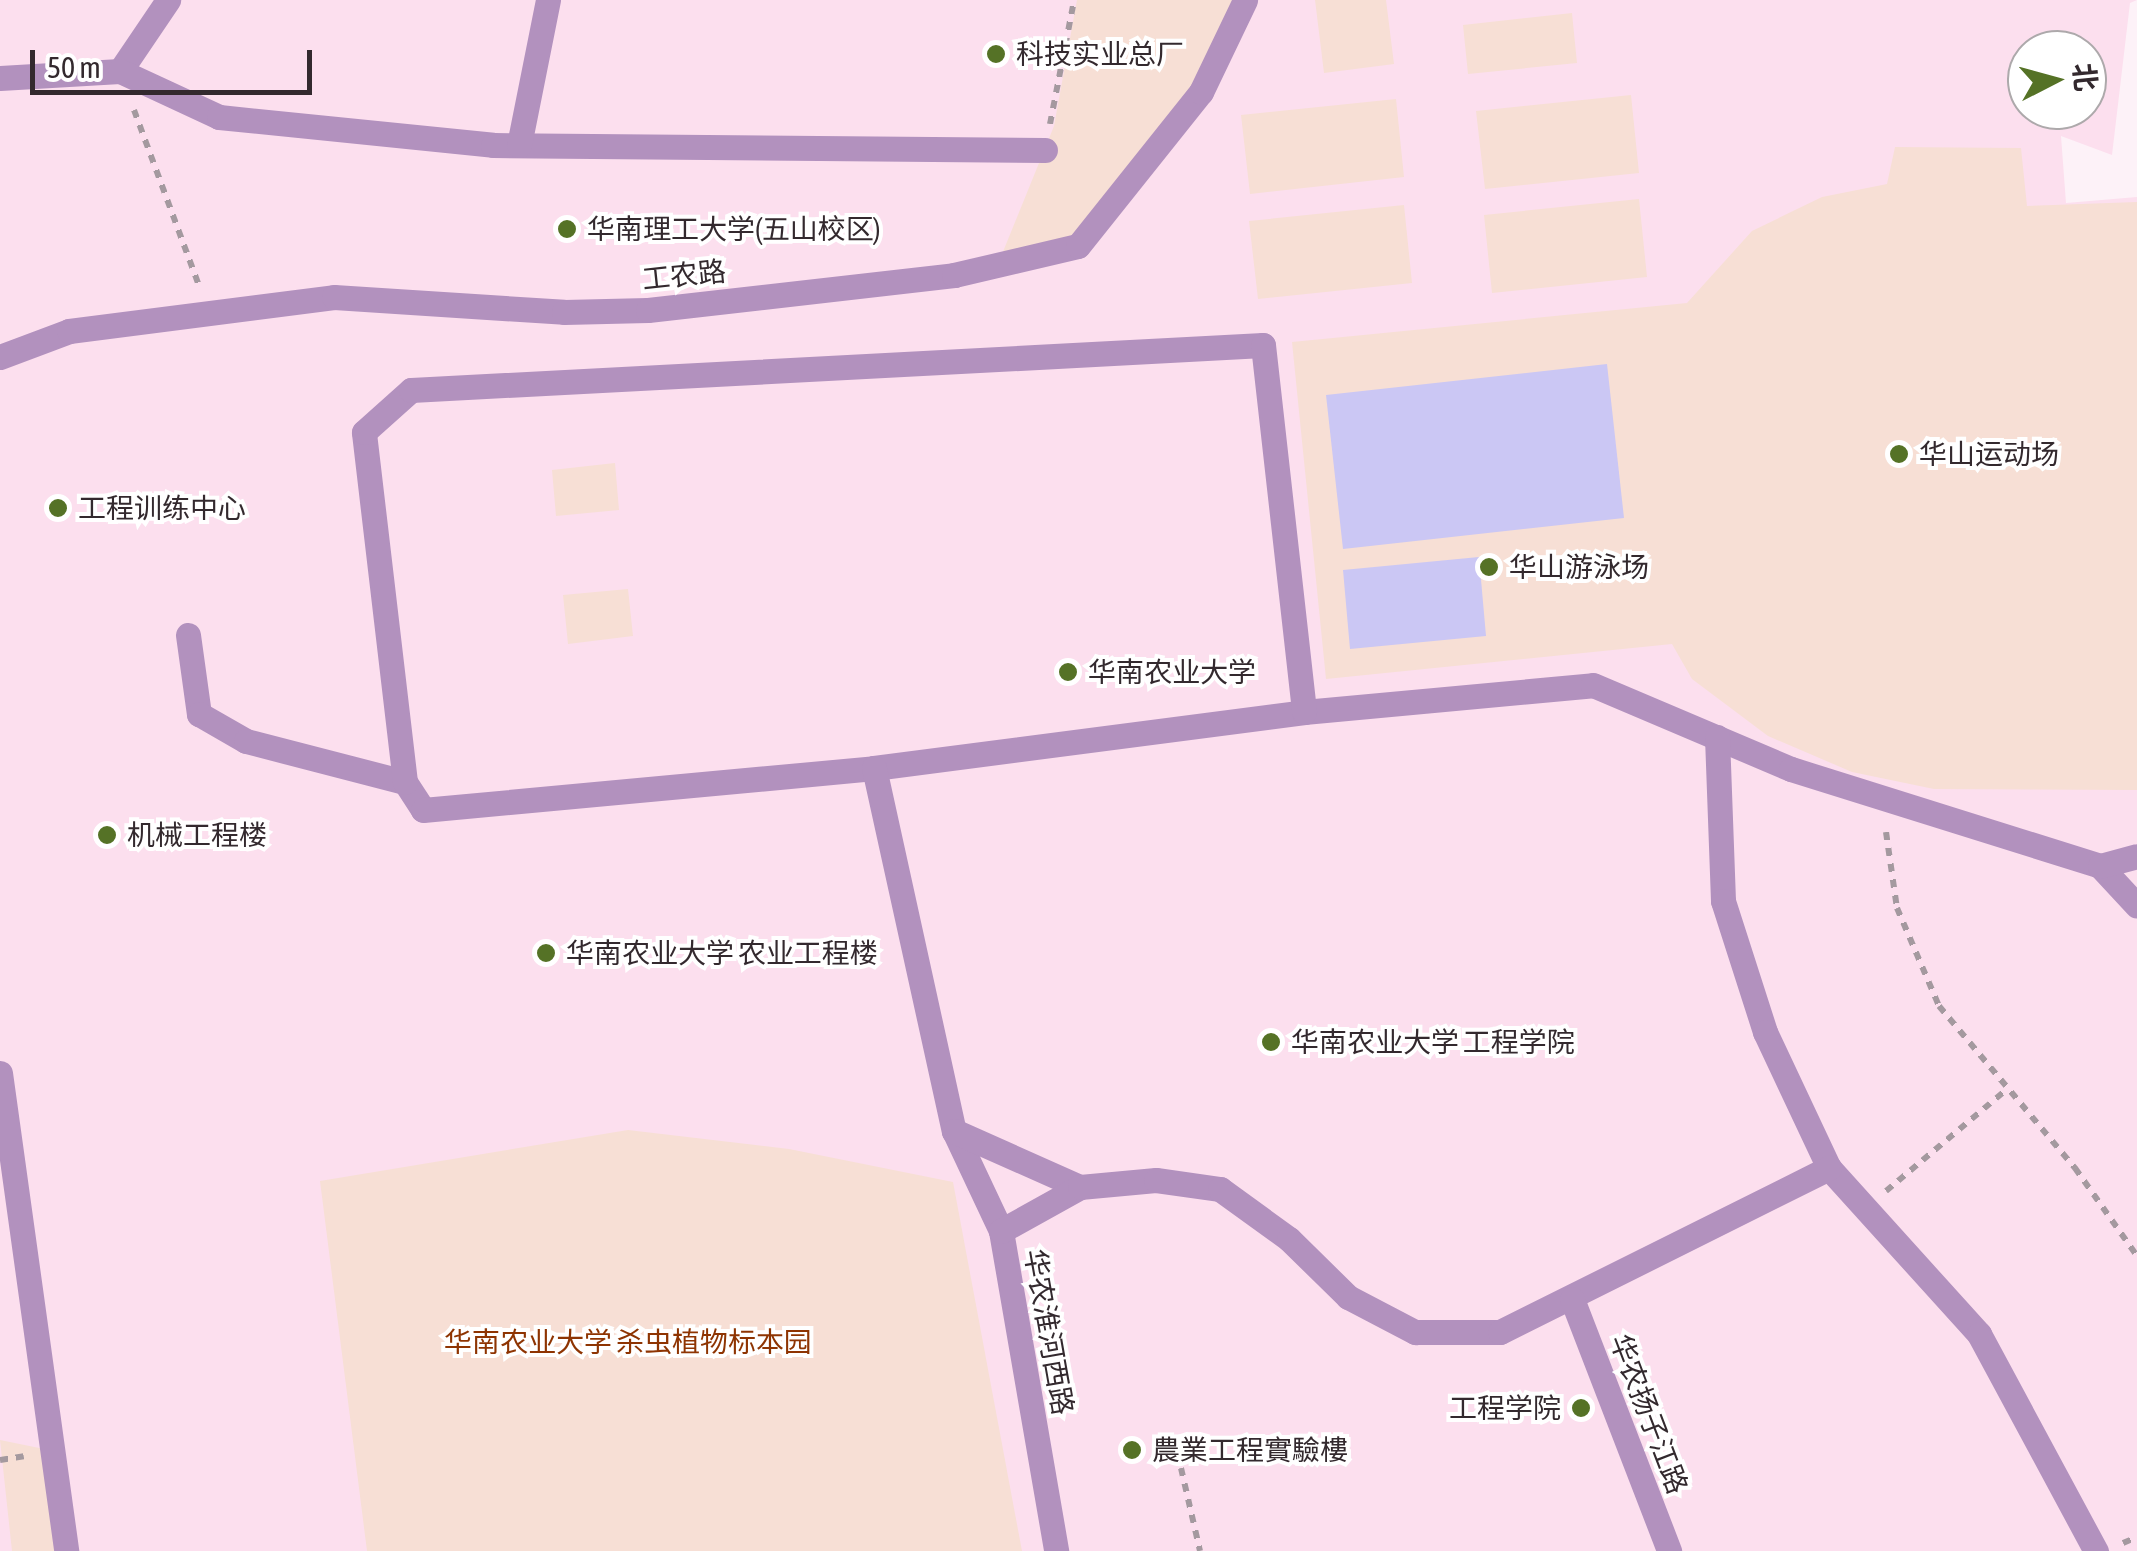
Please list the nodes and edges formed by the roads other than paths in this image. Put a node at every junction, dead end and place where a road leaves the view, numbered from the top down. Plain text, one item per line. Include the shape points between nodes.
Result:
1 (168, 0) edge
2 (548, 0) edge
3 (1246, 0) edge
4 (120, 71) junction
5 (0, 78) edge
6 (518, 145) junction
7 (1045, 150) road end
8 (0, 357) edge
9 (188, 635) dead end
10 (1304, 712) junction
11 (1717, 737) junction
12 (874, 768) junction
13 (405, 782) junction
14 (2137, 856) edge
15 (2100, 866) junction
16 (2137, 906) edge
17 (0, 1073) edge
18 (4, 1123) edge
19 (954, 1132) junction
20 (1829, 1168) junction
21 (1080, 1187) junction
22 (1001, 1230) junction
23 (1572, 1299) junction
24 (66, 1551) edge
25 (1056, 1551) edge
26 (1669, 1551) edge
27 (2096, 1551) edge

1 - 4 street
2 - 6 street
3 - 8 street, 工农路 via 1201,92 1078,246 954,274 648,310 564,312 334,297 68,331
4 - 5 street
4 - 6 street via 219,117
6 - 7 street
9 - 13 street via 199,714 246,741
10 - 11 street via 1593,685
10 - 12 street
10 - 13 street via 1263,346 430,388 411,390 364,432
11 - 15 street via 1791,769
11 - 20 street via 1723,901 1765,1032
12 - 13 street via 423,810
12 - 19 street, 华农淮河西路
14 - 15 street
15 - 16 street
17 - 18 street
18 - 24 street
19 - 21 street
19 - 22 street, 华农淮河西路
20 - 23 street
20 - 27 street via 1979,1334
21 - 22 street
21 - 23 street via 1156,1180 1220,1189 1288,1239 1348,1297 1415,1332 1500,1332
22 - 25 street, 华农淮河西路
23 - 26 street, 华农扬子江路

